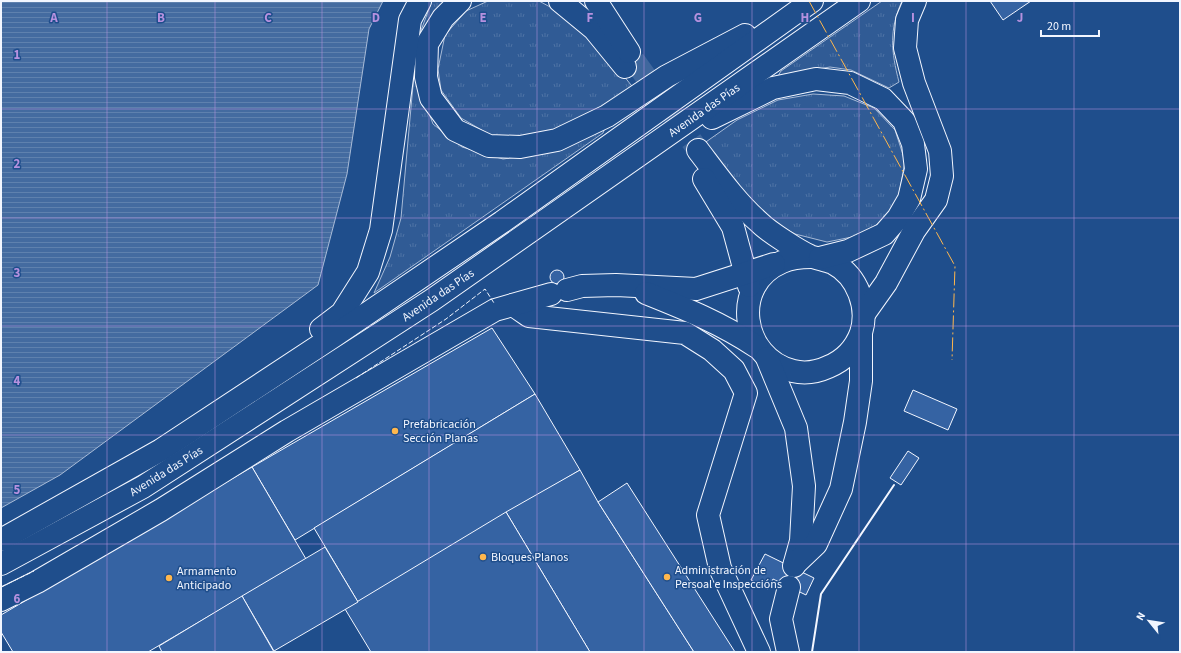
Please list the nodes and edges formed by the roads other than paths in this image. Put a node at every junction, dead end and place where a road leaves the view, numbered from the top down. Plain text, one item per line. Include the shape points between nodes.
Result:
1 (420, 1) edge
2 (460, 1) edge
3 (560, 1) edge
4 (596, 1) edge
5 (811, 1) edge
6 (859, 1) edge
7 (915, 1) edge
8 (662, 140) junction
9 (816, 257) junction
10 (781, 262) junction
11 (746, 272) junction
12 (626, 285) junction
13 (751, 294) junction
14 (512, 305) junction
15 (862, 323) junction
16 (762, 353) junction
17 (160, 450) junction
18 (1, 540) edge
19 (1, 564) edge
20 (792, 573) junction
21 (1, 600) edge
22 (759, 652) edge
23 (788, 652) edge

1 - 17 main road via 410,20 381,230 368,272 342,313 201,416
2 - 5 main road via 443,18 428,44 426,77 431,98 454,130 489,146 520,147 557,140 607,116 667,76
3 - 4 main road via 630,64
5 - 17 main road, Avenida das Pías via 502,222
6 - 8 main road, Avenida das Pías
7 - 15 main road via 907,20 906,48 914,83 940,151 942,176 936,200 914,232
8 - 9 main road via 773,88 816,79 850,83 883,99 904,121 912,144 916,169 909,199 898,218 884,234 848,251
8 - 19 main road, Avenida das Pías via 432,300 143,487
9 - 10 main road via 796,257
9 - 11 main road via 761,224 693,153 733,227
9 - 15 main road via 834,264 851,279 862,299
10 - 11 main road
10 - 13 main road via 758,281
11 - 12 main road via 696,289
11 - 13 main road
12 - 14 main road via 582,286
12 - 16 main road via 732,330
13 - 16 main road via 748,312 750,330
14 - 21 main road via 495,310 286,431 154,514
14 - 22 main road via 529,316 685,333 712,350 734,370 746,393 708,515 720,568
15 - 16 main road via 852,350 838,363 821,371 801,373 783,368
15 - 20 main road via 861,381 841,489 816,544
16 - 20 main road via 796,428 804,486 801,541
17 - 18 main road, Avenida das Pías
20 - 23 main road via 780,619

